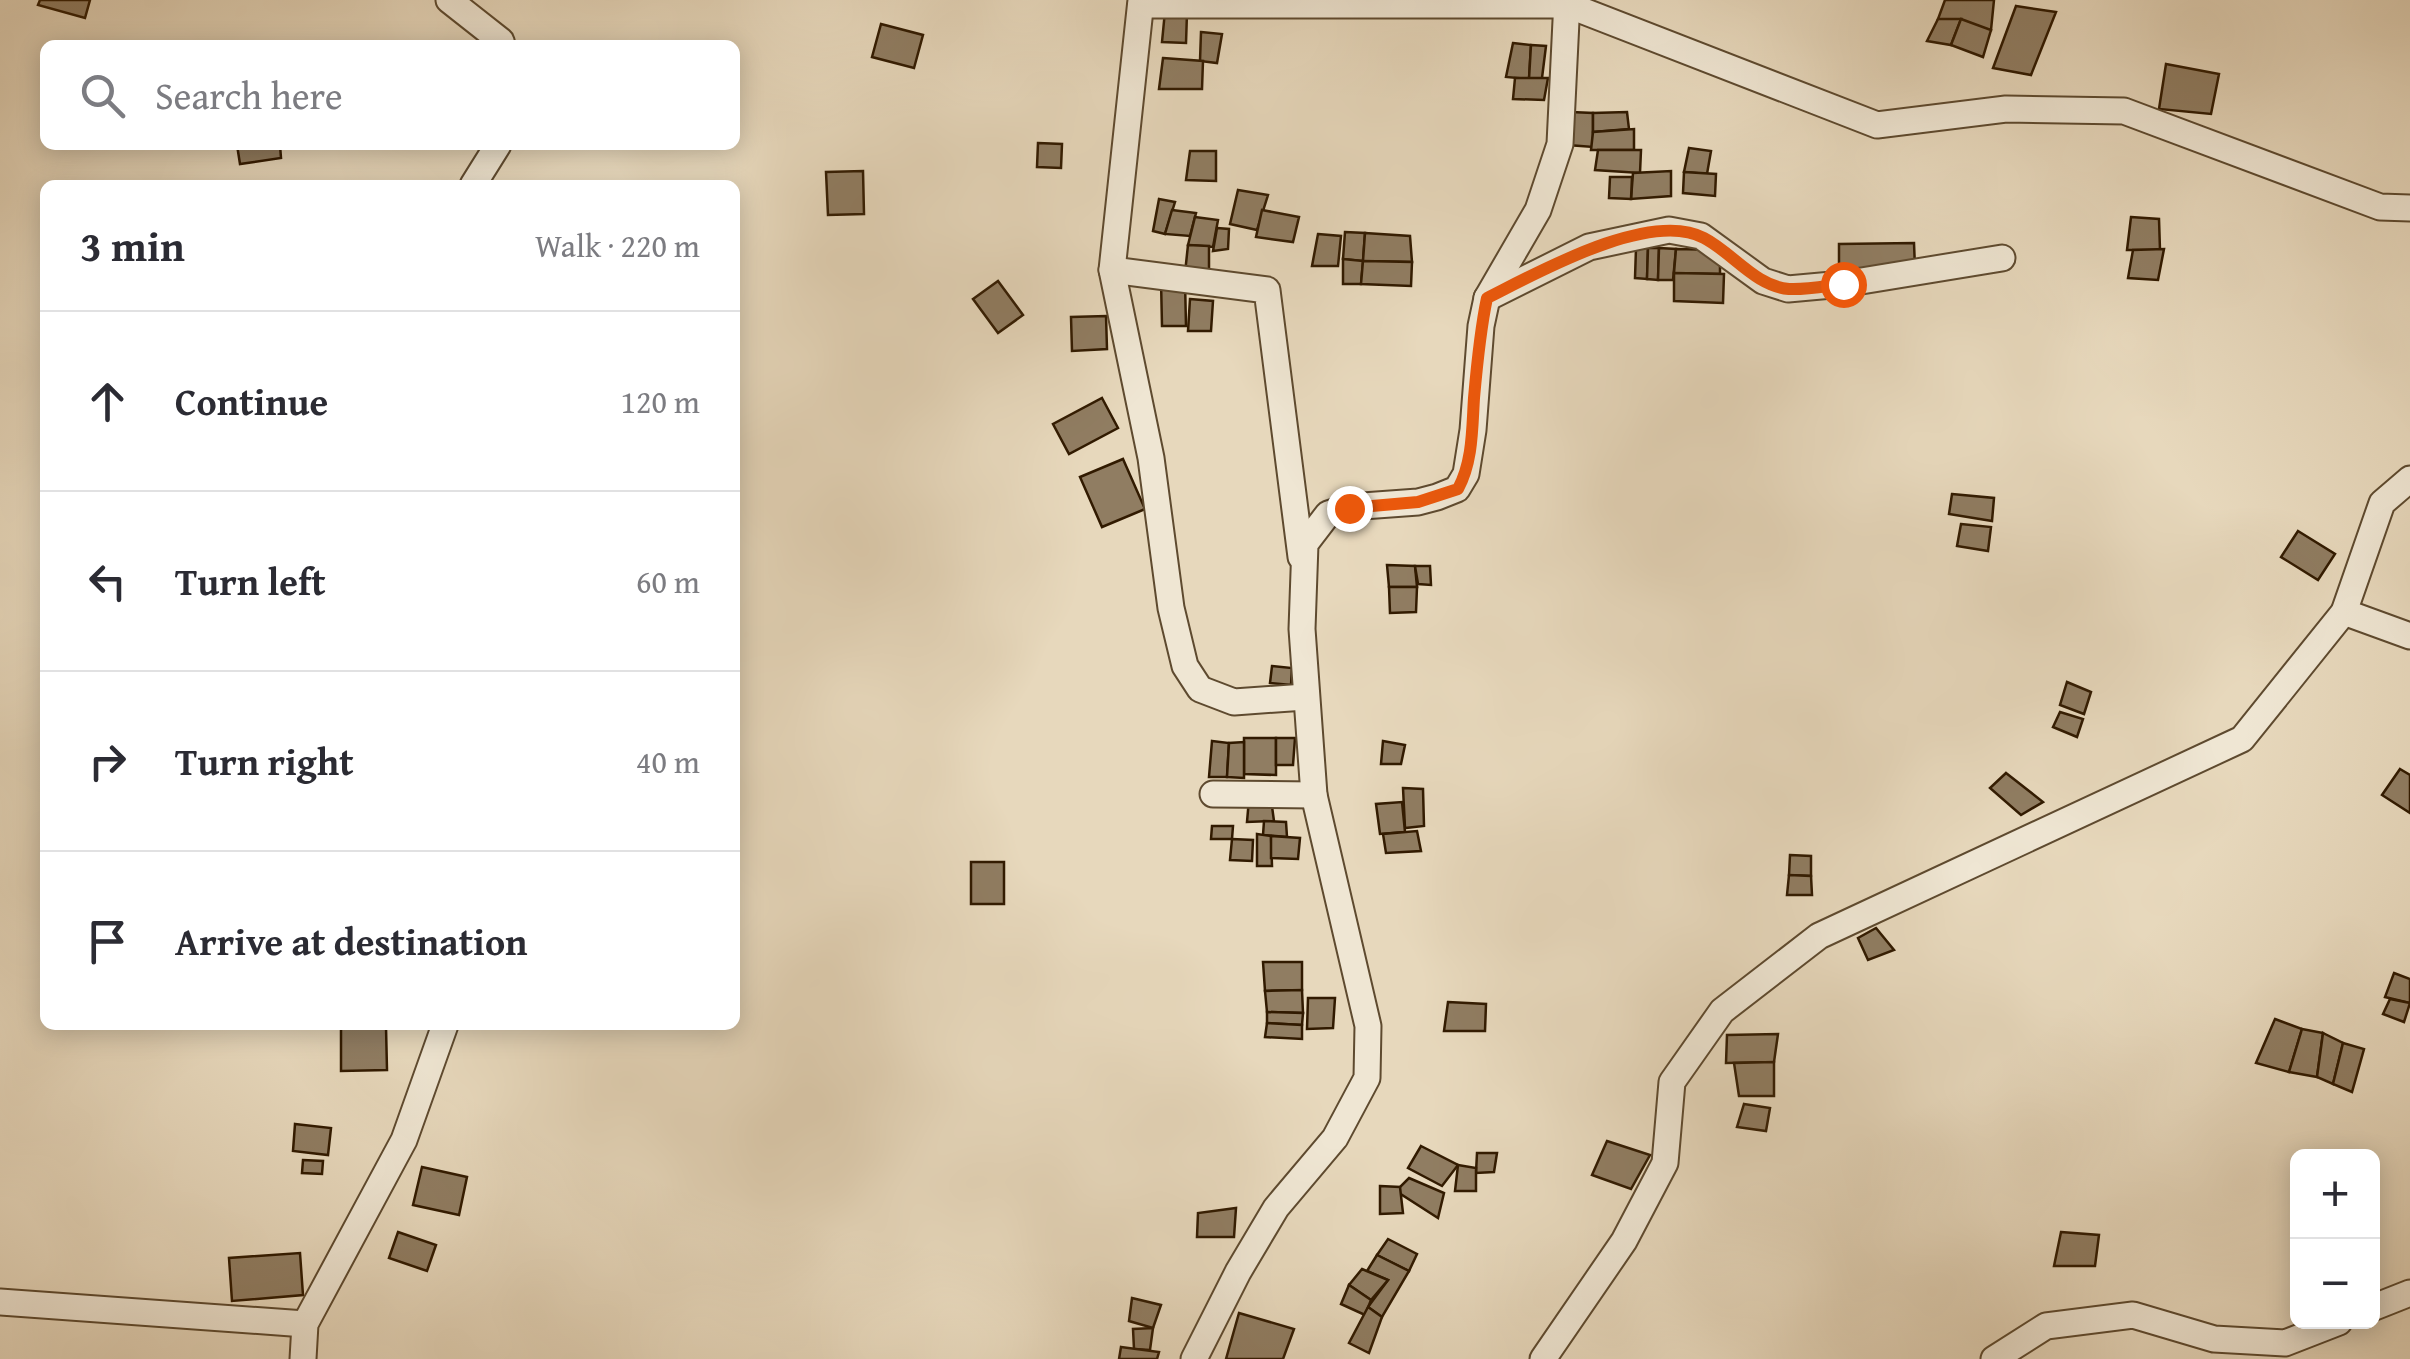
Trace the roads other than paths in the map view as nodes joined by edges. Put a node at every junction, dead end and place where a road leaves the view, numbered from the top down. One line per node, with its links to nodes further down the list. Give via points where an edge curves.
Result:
1 (449, 0): 4 (street)
2 (1141, 2): 3 (street); 9 (street)
3 (1568, 2): 7 (street, via 1877,125 2006,109 2124,111 2380,207); 10 (street, via 1560,144 1538,210)
4 (500, 40)
5 (495, 150): 6 (street)
6 (476, 180)
7 (2410, 208)
8 (2002, 258): 10 (street, via 1788,289 1763,281 1701,236 1669,230 1588,247)
9 (1112, 270): 12 (street, via 1267,290); 15 (street, via 1184,666 1200,689 1234,702)
10 (1487, 298): 12 (street, via 1466,474 1458,489 1418,502 1328,514 1305,544)
11 (2410, 480): 13 (street, via 2382,503)
12 (1302, 563): 15 (street)
13 (2344, 612): 14 (street); 26 (street, via 2242,738 1819,936 1722,1011 1672,1082 1664,1162 1624,1241)
14 (2410, 636)
15 (1305, 697): 17 (street)
16 (1213, 794): 17 (street)
17 (1314, 795): 25 (street, via 1368,1026 1367,1078 1334,1138 1276,1208)
18 (443, 1030): 22 (street, via 404,1140)
19 (2410, 1293): 21 (street)
20 (0, 1302): 22 (street)
21 (2380, 1305)
22 (305, 1324): 24 (street)
23 (2321, 1329): 27 (street, via 2285,1343 2214,1340 2133,1315 2046,1326)
24 (303, 1359)
25 (1194, 1359)
26 (1542, 1359)
27 (1994, 1359)

